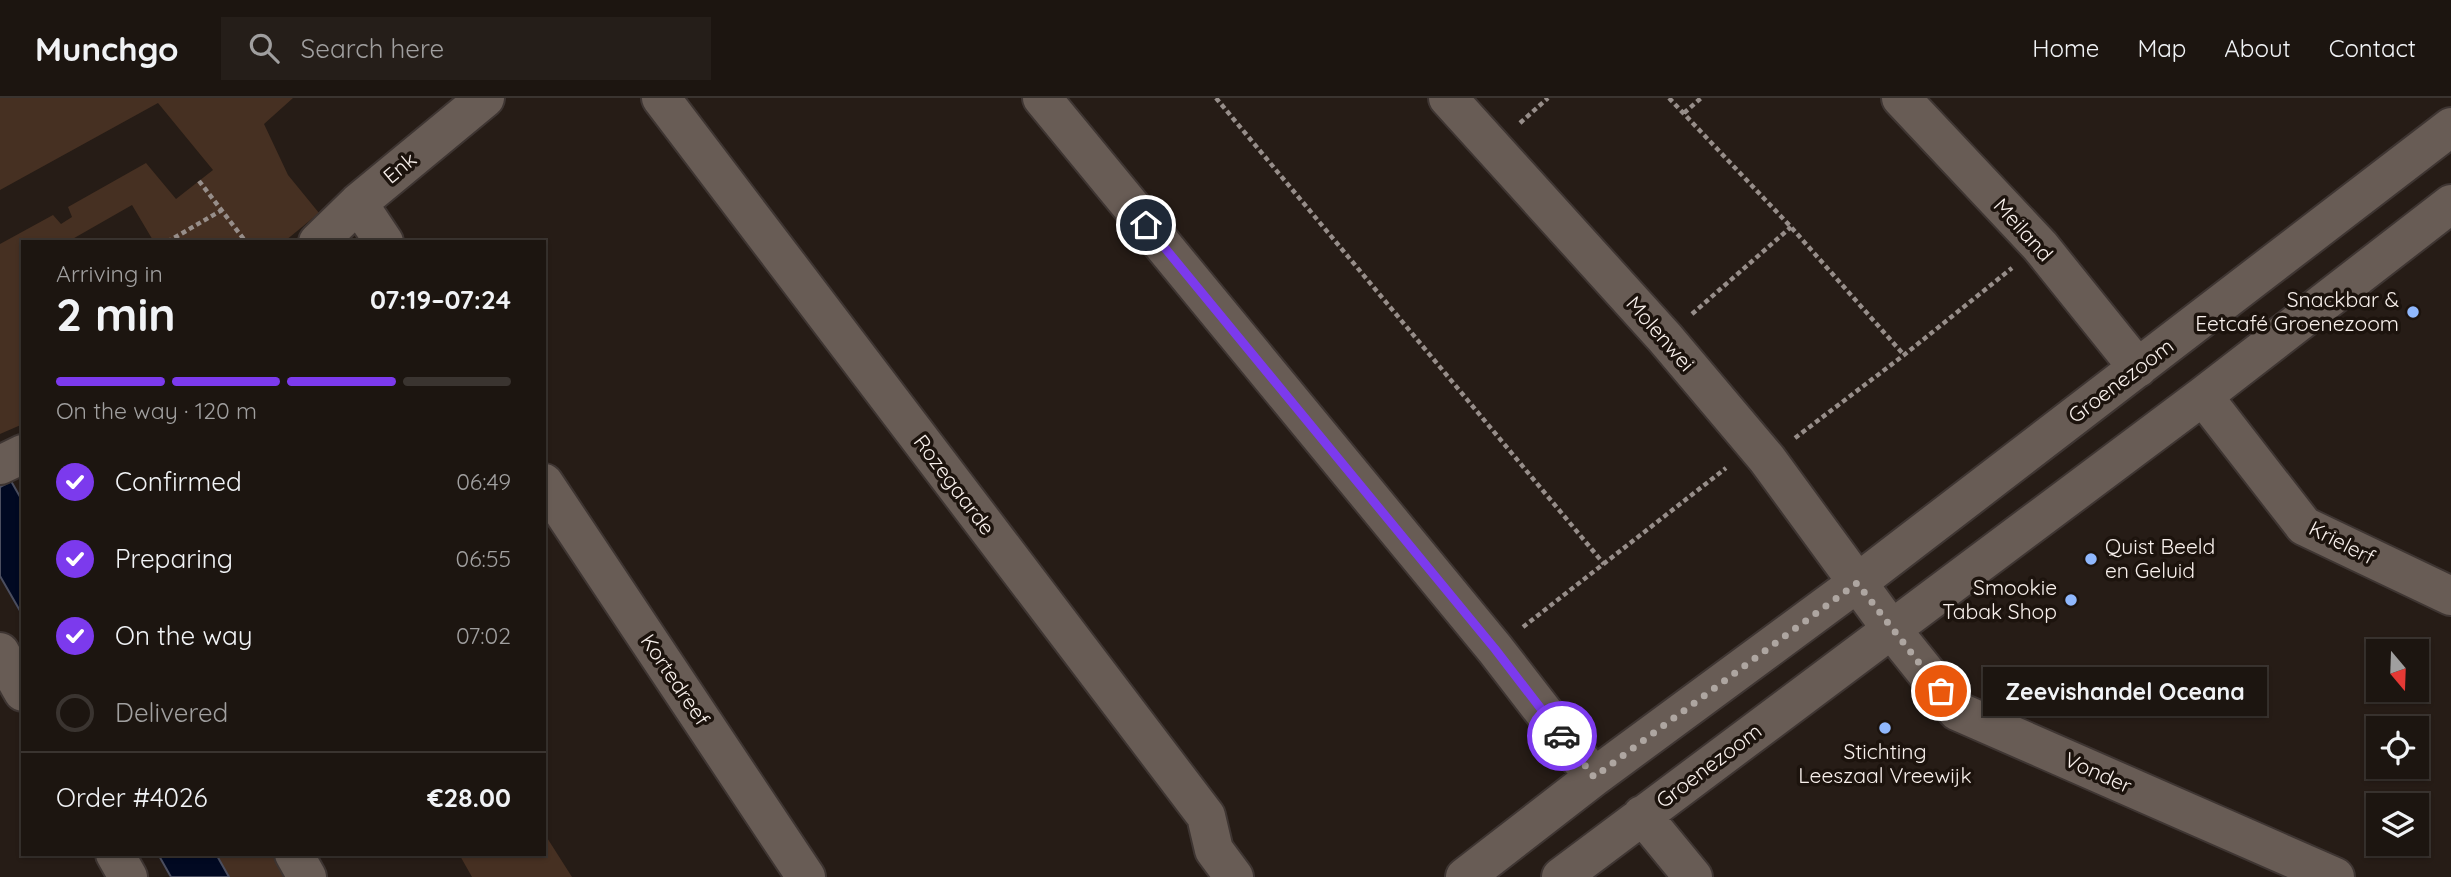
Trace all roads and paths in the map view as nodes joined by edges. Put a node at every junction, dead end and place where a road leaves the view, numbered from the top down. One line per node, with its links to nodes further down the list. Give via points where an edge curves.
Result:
1 (485, 98): 12 (street, Enk)
2 (661, 98): 43 (street, Rozegaarde, via 1206,816 1214,850)
3 (1042, 98): 33 (street)
4 (1216, 98): 29 (path)
5 (1448, 98): 21 (street, Molenwei)
6 (1669, 98): 9 (path)
7 (1701, 98): 9 (path)
8 (1902, 98): 20 (street, Meiland)
9 (1684, 113): 15 (path)
10 (2451, 127): 23 (street, Groenezoom)
11 (199, 181): 14 (path)
12 (358, 203): 18 (street, Enk); 19 (street)
13 (2451, 204): 24 (street, Groenezoom)
14 (222, 210): 16 (path); 17 (path)
15 (1791, 227): 21 (path); 22 (path)
16 (170, 240)
17 (244, 240)
18 (320, 240)
19 (383, 240)
20 (2039, 246): 22 (path); 23 (street, Meiland)
21 (1665, 338): 25 (street, Molenwei)
22 (1904, 355): 25 (path)
23 (2138, 368): 30 (street, Groenezoom)
24 (2203, 396): 31 (street, Krielerf, via 2304,526); 32 (street, Groenezoom)
25 (1761, 453): 29 (path); 30 (street, Molenwei)
26 (21, 455): 27 (street)
27 (0, 465)
28 (546, 486): 42 (street, Kortedreef)
29 (1604, 564): 33 (path)
30 (1857, 583): 32 (street); 36 (street, Groenezoom)
31 (2451, 596)
32 (1892, 630): 37 (street, Groenezoom); 47 (street, Vonder, via 1957,711)
33 (1495, 649): 36 (street)
34 (0, 652): 35 (street)
35 (21, 689)
36 (1594, 777): 44 (street, Groenezoom)
37 (1642, 815): 45 (street, Groenezoom); 46 (street)
38 (116, 856): 40 (street)
39 (295, 856): 41 (street)
40 (128, 877)
41 (307, 877)
42 (806, 877)
43 (1234, 877)
44 (1465, 877)
45 (1561, 877)
46 (1693, 877)
47 (2335, 877)

